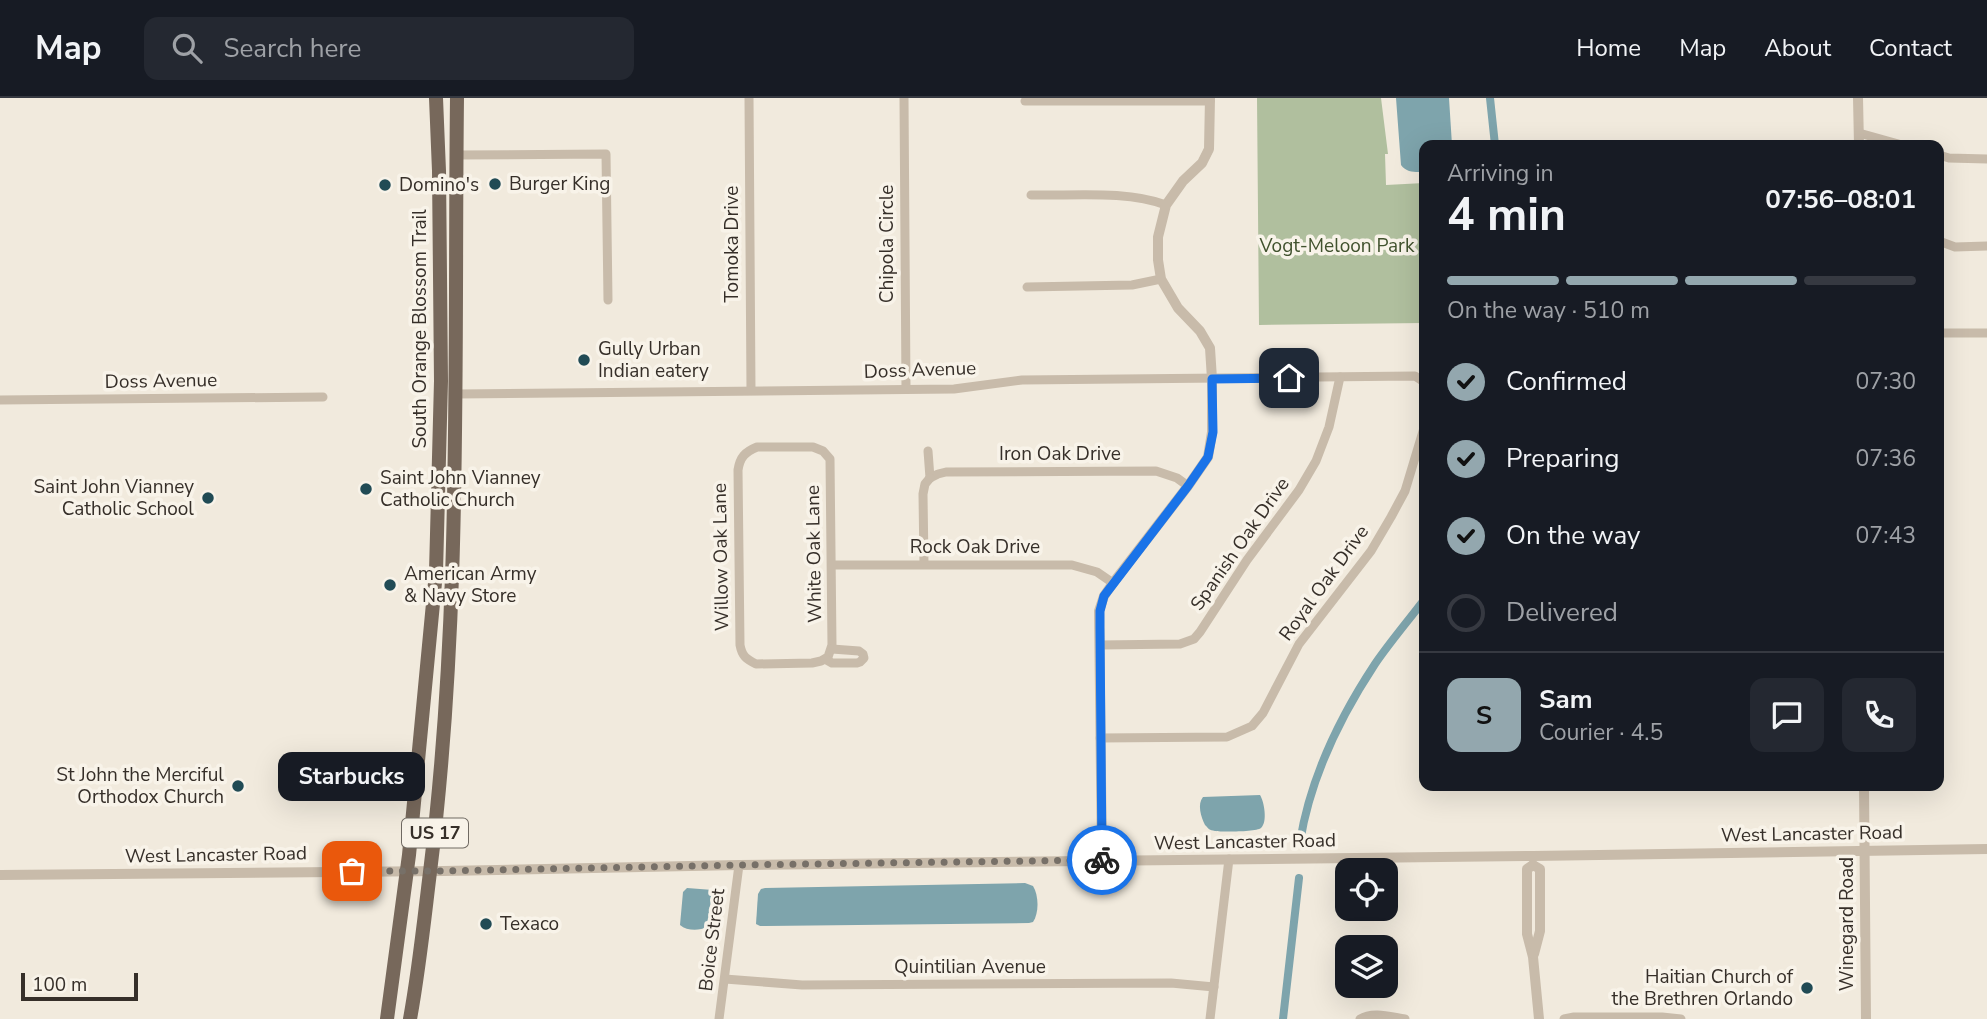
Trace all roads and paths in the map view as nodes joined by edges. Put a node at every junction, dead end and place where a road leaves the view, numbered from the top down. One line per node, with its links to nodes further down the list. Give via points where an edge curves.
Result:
1 (436, 98): 25 (main road, South Orange Blossom Trail / US 17)
2 (457, 98): 10 (main road, South Orange Blossom Trail / US 17)
3 (749, 98): 27 (street, Tomoka Drive)
4 (904, 98): 26 (street, Chipola Circle)
5 (1858, 98): 9 (street)
6 (1111, 99): 7 (street); 8 (street)
7 (1210, 99): 14 (street, via 1209,149)
8 (1025, 101)
9 (1859, 139)
10 (457, 155): 19 (street, via 607,154); 28 (main road, South Orange Blossom Trail / US 17)
11 (1944, 157): 12 (street)
12 (1987, 159)
13 (1031, 195): 14 (street, via 1131,196)
14 (1166, 205): 17 (street, via 1158,237)
15 (1944, 243): 16 (street)
16 (1987, 246)
17 (1161, 279): 18 (street, via 1132,285); 23 (street, via 1210,348)
18 (1027, 287)
19 (608, 300)
20 (1944, 333): 21 (street)
21 (1987, 333)
22 (1340, 377): 23 (street, Doss Avenue); 24 (street, Doss Avenue); 41 (street, Spanish Oak Drive, via 1329,427 1300,490 1194,639 1180,644)
23 (1212, 379): 26 (street, Doss Avenue, via 1022,380 954,389); 35 (street, via 1213,432 1208,457)
24 (1419, 379)
25 (441, 380): 28 (main road); 36 (main road, South Orange Blossom Trail / US 17)
26 (906, 389): 27 (street, Doss Avenue)
27 (751, 390): 28 (street, Doss Avenue)
28 (457, 394): 37 (main road, South Orange Blossom Trail / US 17)
29 (323, 397): 30 (street, Doss Avenue)
30 (0, 400)
31 (785, 447): 38 (street, White Oak Lane, via 813,447 830,459); 43 (street, Willow Oak Lane, via 757,447 740,459 740,645 742,654 756,664)
32 (928, 451): 34 (street)
33 (1419, 451): 44 (street, Royal Oak Drive, via 1405,491 1371,551 1299,644 1252,726 1227,737)
34 (930, 478): 35 (street, Iron Oak Drive, via 946,472 1156,471); 39 (street, via 923,494)
35 (1188, 486): 40 (street)
36 (438, 529): 37 (main road); 52 (main road, South Orange Blossom Trail / US 17)
37 (453, 549): 53 (main road, South Orange Blossom Trail / US 17, via 445,729)
38 (832, 565): 39 (street, Rock Oak Drive); 42 (street, White Oak Lane)
39 (924, 565): 40 (street, Rock Oak Drive, via 1072,565 1097,572)
40 (1112, 583): 41 (street, via 1101,602)
41 (1100, 645): 44 (street)
42 (832, 649): 43 (street, White Oak Lane); 43 (street, via 859,651 864,658 857,663)
43 (825, 659)
44 (1100, 738): 49 (street)
45 (1864, 791): 47 (street, Winegard Road)
46 (1987, 849): 47 (street, West Lancaster Road)
47 (1864, 850): 50 (street, West Lancaster Road); 66 (street, Winegard Road)
48 (1229, 859): 49 (street, West Lancaster Road); 50 (street, West Lancaster Road); 56 (street)
49 (1102, 860): 51 (street, West Lancaster Road)
50 (1533, 861): 63 (street, via 1527,869 1526,909)
51 (739, 865): 53 (street, West Lancaster Road); 55 (street, Boice Street)
52 (408, 870): 53 (street, West Lancaster Road); 54 (street, West Lancaster Road); 58 (main road, South Orange Blossom Trail / US 17)
53 (430, 871): 59 (main road, South Orange Blossom Trail / US 17)
54 (0, 875)
55 (725, 979): 56 (street, Quintilian Avenue, via 802,985 1171,983); 60 (street, Boice Street)
56 (1214, 987): 61 (street)
57 (1362, 1017): 62 (street)
58 (387, 1019)
59 (410, 1019)
60 (719, 1019)
61 (1210, 1019)
62 (1405, 1019)
63 (1539, 1019)
64 (1564, 1019): 65 (street)
65 (1681, 1019)
66 (1866, 1019)

